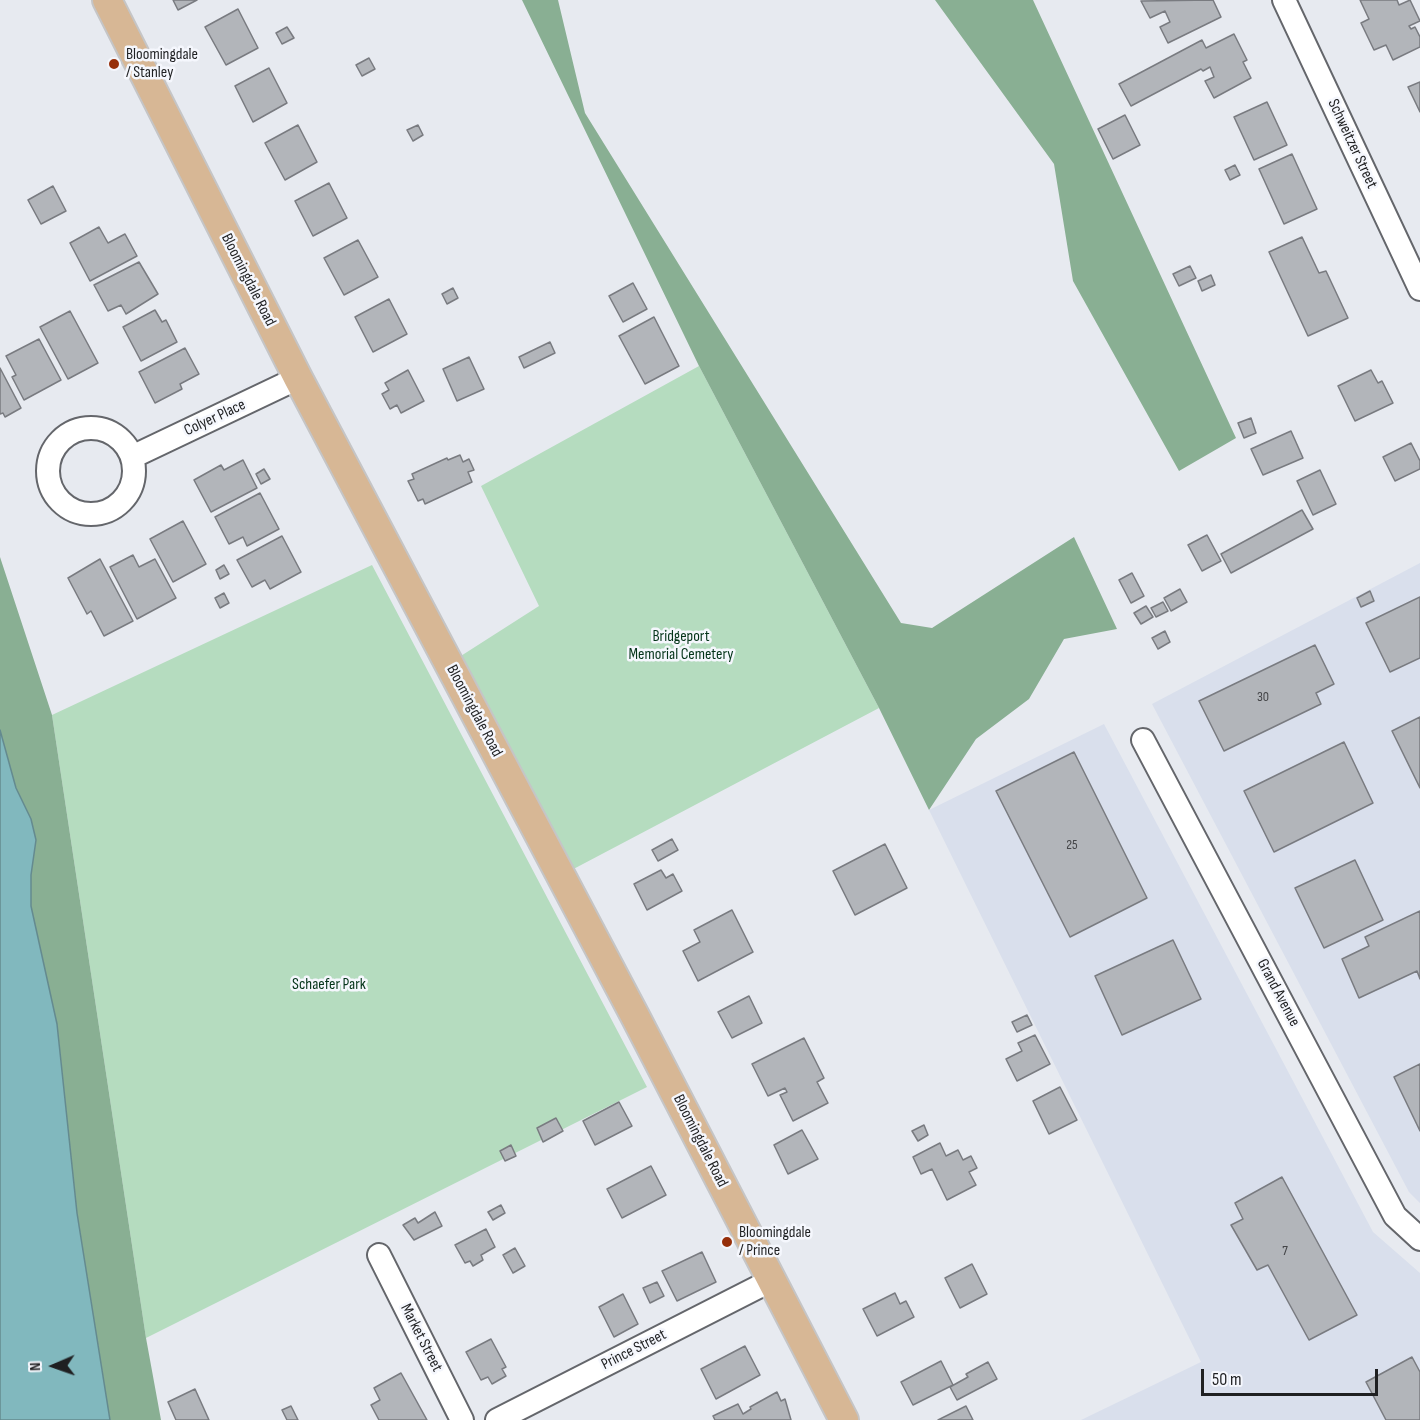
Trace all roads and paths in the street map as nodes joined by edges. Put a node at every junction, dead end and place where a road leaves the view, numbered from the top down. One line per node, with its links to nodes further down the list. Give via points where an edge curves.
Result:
1 (107, 0): 4 (main road, Bloomingdale Road)
2 (1284, 0): 3 (street, Schweitzer Street)
3 (1420, 289)
4 (298, 378): 5 (street, Colyer Place); 9 (main road, Bloomingdale Road)
5 (132, 457)
6 (1143, 740): 7 (street, Grand Avenue, via 1395,1216)
7 (1420, 1239)
8 (379, 1255): 10 (street, Market Street)
9 (772, 1280): 11 (street, Prince Street); 12 (main road, Bloomingdale Road)
10 (462, 1420)
11 (497, 1420)
12 (844, 1420)

